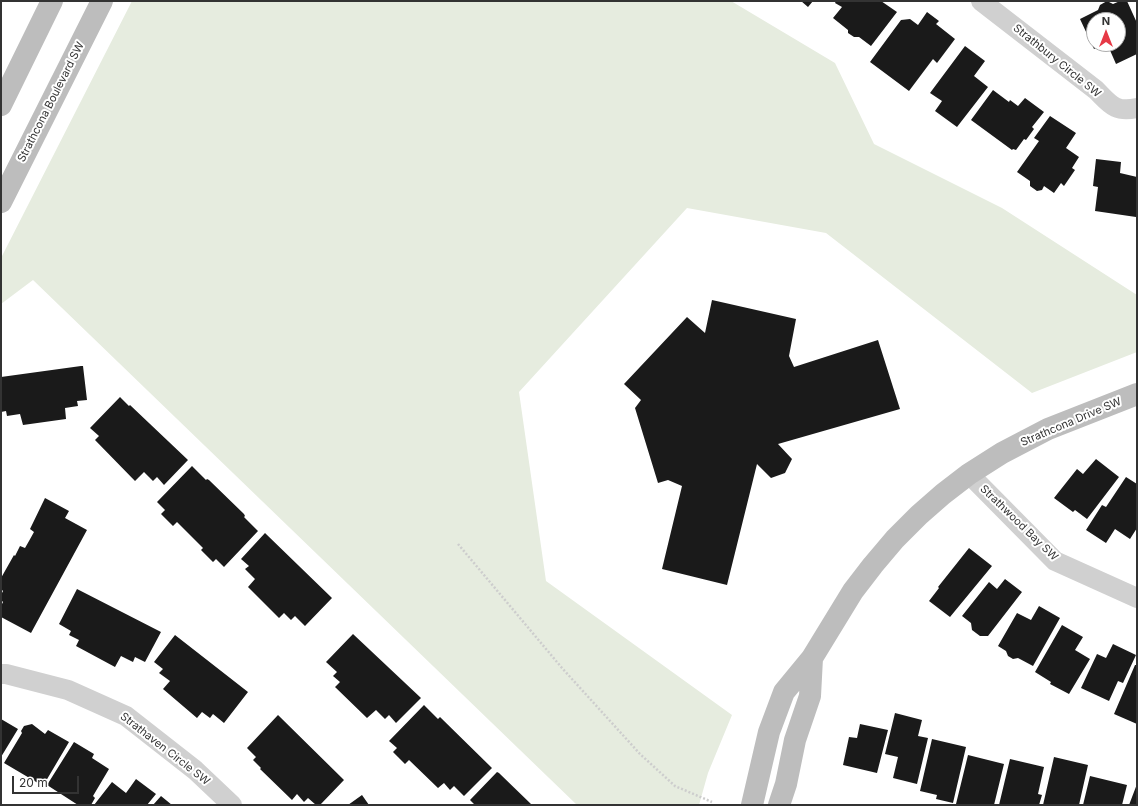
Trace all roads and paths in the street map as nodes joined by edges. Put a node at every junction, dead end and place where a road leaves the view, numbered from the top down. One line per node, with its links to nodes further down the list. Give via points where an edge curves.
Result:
1 (52, 1): 4 (street)
2 (102, 1): 6 (street, Strathcona Boulevard SW)
3 (981, 1): 5 (street, Strathbury Circle SW, via 1096,90 1112,107 1127,110)
4 (1, 105)
5 (1137, 108)
6 (1, 202)
7 (1137, 394): 8 (street, Strathcona Drive SW, via 1048,429)
8 (969, 474): 10 (street, Strathwood Bay SW, via 1055,561); 11 (street, Strathcona Drive SW, via 919,515 877,559 853,591)
9 (458, 544): 13 (path, via 562,668 640,754 676,786)
10 (1137, 598)
11 (812, 658): 15 (street, Strathcona Drive SW, via 784,692 769,732); 16 (street, Strathcona Drive SW, via 810,696 795,740)
12 (1, 674): 14 (street, Strathaven Circle SW, via 68,690 126,716 195,770)
13 (712, 802)
14 (232, 805)
15 (752, 805)
16 (779, 805)

